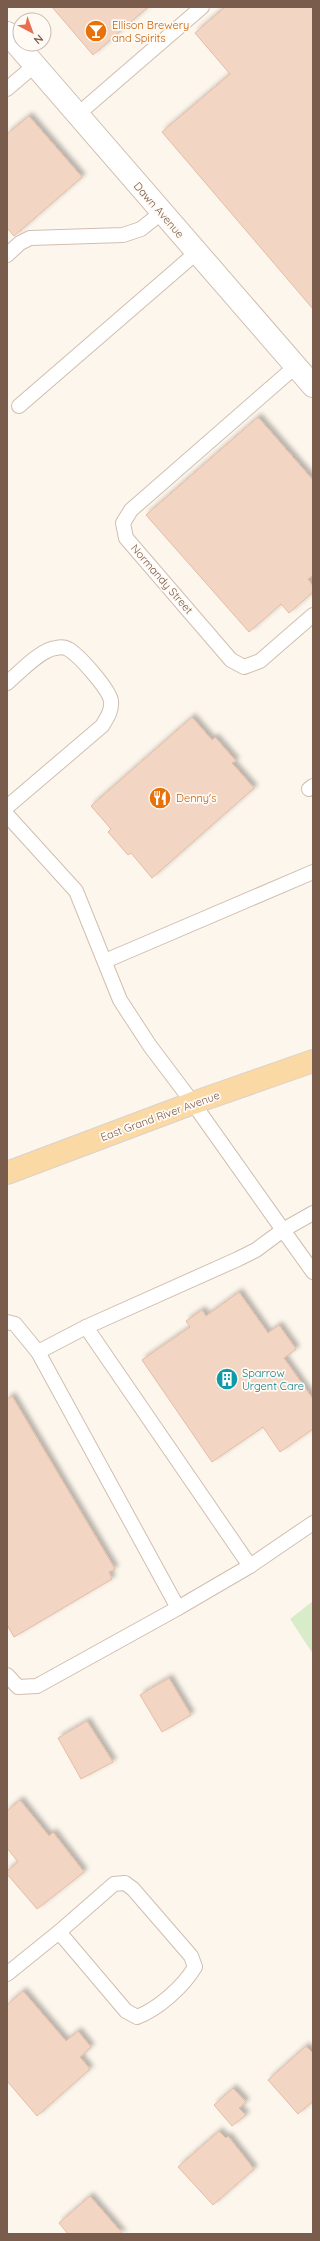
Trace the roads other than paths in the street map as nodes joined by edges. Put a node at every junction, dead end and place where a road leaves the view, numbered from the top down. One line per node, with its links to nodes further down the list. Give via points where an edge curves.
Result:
1 (202, 7): 5 (lane)
2 (7, 33): 3 (street, Dawn Avenue)
3 (35, 65): 4 (lane); 5 (street, Dawn Avenue)
4 (7, 89)
5 (77, 115): 6 (street, Dawn Avenue)
6 (161, 213): 7 (street, Dawn Avenue); 8 (lane, via 140,229 123,235 30,238)
7 (196, 252): 9 (street, Dawn Avenue); 11 (lane)
8 (7, 255)
9 (296, 366): 10 (street, Dawn Avenue); 12 (lane, Normandy Street, via 131,510 124,523 126,538 232,660 244,667 260,662)
10 (313, 386)
11 (19, 406)
12 (313, 615)
13 (7, 683): 14 (lane, via 44,652 55,648 67,648 76,654 107,690 111,700 110,715 102,726)
14 (7, 807)
15 (7, 815): 17 (lane, via 76,891)
16 (313, 872): 17 (lane)
17 (105, 961): 19 (lane, via 120,1000 150,1046)
18 (313, 1061): 19 (main road, East Grand River Avenue)
19 (193, 1103): 20 (main road, East Grand River Avenue); 22 (lane)
20 (7, 1173)
21 (313, 1213): 22 (lane)
22 (283, 1230): 23 (lane); 25 (lane, via 256,1250 238,1259)
23 (313, 1272)
24 (7, 1322): 26 (lane, via 15,1324)
25 (86, 1327): 26 (lane); 28 (lane)
26 (38, 1352): 29 (lane)
27 (313, 1523): 28 (lane)
28 (250, 1566): 29 (lane)
29 (178, 1608): 30 (lane, via 37,1686 18,1687)
30 (7, 1675)
31 (60, 1932): 31 (lane, via 114,1884 125,1883 133,1888 191,1956 195,1967 189,1977 150,2012 137,2017 126,2011); 32 (lane)
32 (7, 1974)

